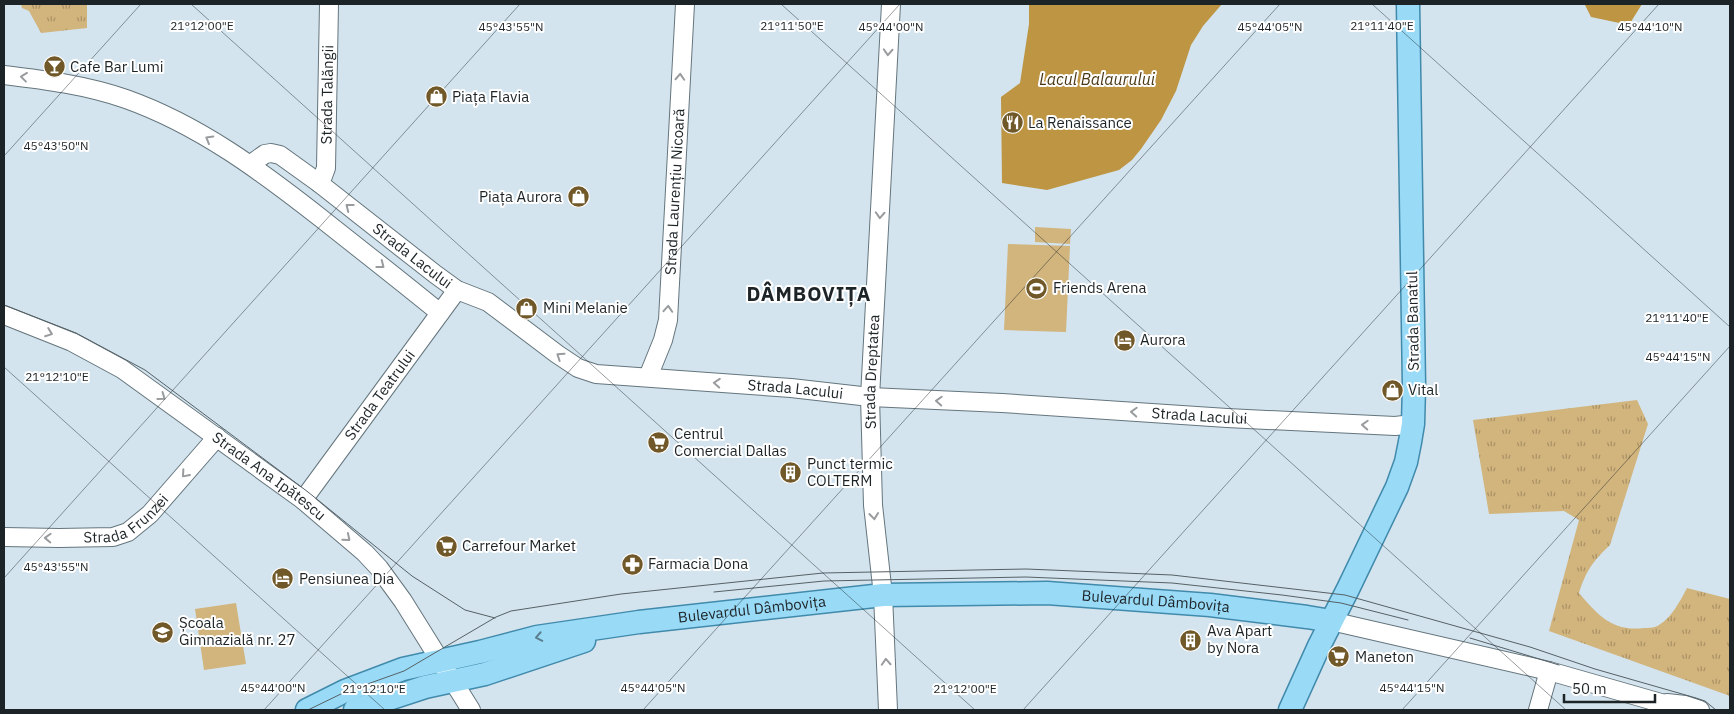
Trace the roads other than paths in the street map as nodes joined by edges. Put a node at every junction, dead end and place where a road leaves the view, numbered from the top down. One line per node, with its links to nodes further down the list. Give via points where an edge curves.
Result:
1 (329, 4): 7 (street, Strada Talăngii, via 326,168)
2 (685, 4): 11 (street, Strada Laurențiu Nicoară, one-way to 2, via 668,320)
3 (891, 4): 12 (street, Strada Dreptatea, one-way to 12)
4 (1408, 4): 13 (main road, Strada Banatul)
5 (4, 75): 6 (street, Strada Lacului, one-way to 5, via 188,126 126,99 81,86)
6 (251, 164): 7 (street, Strada Lacului, via 264,154 280,155); 9 (street, Strada Lacului, one-way to 9)
7 (319, 183): 8 (street, Strada Lacului, one-way to 7)
8 (457, 290): 9 (street, Strada Teatrului); 11 (street, Strada Lacului, one-way to 8, via 596,374 578,368 488,302)
9 (440, 313): 15 (street, Strada Teatrului)
10 (4, 315): 14 (street, Strada Ana Ipătescu, one-way to 14, via 72,342 113,363)
11 (648, 377): 12 (street, Strada Lacului, one-way to 11)
12 (870, 397): 13 (street, Strada Lacului, one-way to 12, via 1275,421); 17 (street, Strada Dreptatea, one-way to 17, via 873,505)
13 (1413, 424): 18 (main road, Strada Banatul, via 1406,462 1397,487)
14 (217, 437): 15 (street, Strada Ana Ipătescu); 16 (street, Strada Frunzei, one-way to 16, via 150,514 128,532 113,537)
15 (303, 500): 20 (street, Strada Ana Ipătescu, one-way to 20, via 365,552 379,568)
16 (4, 536)
17 (883, 595): 18 (main road, Bulevardul Dâmbovița, via 1047,593 1210,605); 19 (main road, Bulevardul Dâmbovița); 27 (street, Strada Dreptatea, one-way to 17)
18 (1331, 621): 21 (street, Bulevardul Dâmbovița); 28 (main road, Strada Banatul)
19 (639, 622): 20 (main road, Bulevardul Dâmbovița, one-way to 20, via 537,637); 22 (main road, Bulevardul Dâmbovița, via 485,674)
20 (440, 661): 22 (street, Strada Ana Ipătescu); 24 (main road, Bulevardul Dâmbovița, via 403,669 344,691)
21 (1549, 671): 23 (street, Bulevardul Dâmbovița); 29 (street)
22 (453, 681): 25 (main road, Bulevardul Dâmbovița); 26 (street, Strada Ana Ipătescu)
23 (1661, 703): 30 (street, Bulevardul Dâmbovița); 31 (street, Bulevardul Dâmbovița, via 1685,704)
24 (307, 710)
25 (355, 710)
26 (471, 710)
27 (888, 710)
28 (1290, 710)
29 (1538, 710)
30 (1678, 710)
31 (1700, 710)

